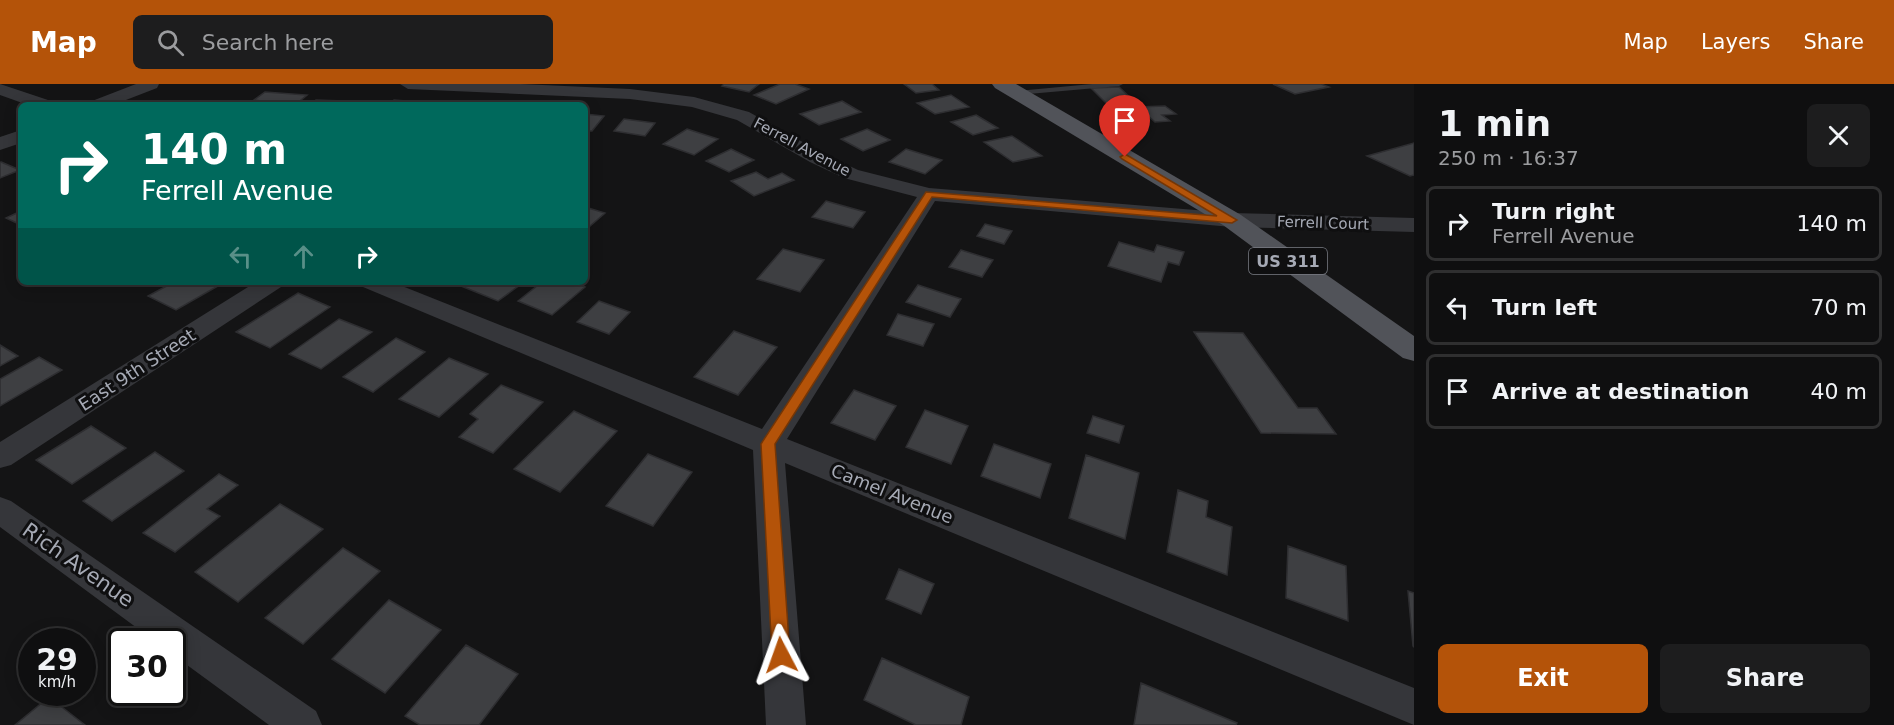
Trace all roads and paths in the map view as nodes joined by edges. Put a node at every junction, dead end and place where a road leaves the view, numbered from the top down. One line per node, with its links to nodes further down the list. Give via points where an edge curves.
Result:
1 (151, 84): 8 (street)
2 (408, 84): 6 (street, Ferrell Avenue)
3 (1119, 84): 5 (lane)
4 (0, 89): 7 (street)
5 (1009, 89): 11 (main road, US 311)
6 (573, 93): 9 (street); 10 (street, Ferrell Avenue, via 667,97 720,108 771,130 851,174)
7 (37, 102)
8 (106, 102)
9 (558, 102)
10 (929, 194): 11 (street, Ferrell Avenue); 16 (street)
11 (1232, 220): 12 (street, Ferrell Court); 15 (main road, US 311)
12 (1414, 225)
13 (268, 285): 17 (street, East 9th Street)
14 (378, 285): 16 (street, Camel Avenue)
15 (1414, 351)
16 (768, 444): 19 (street, Camel Avenue); 21 (street)
17 (0, 457)
18 (0, 510): 20 (street, Rich Avenue)
19 (1414, 707)
20 (302, 725)
21 (786, 725)

